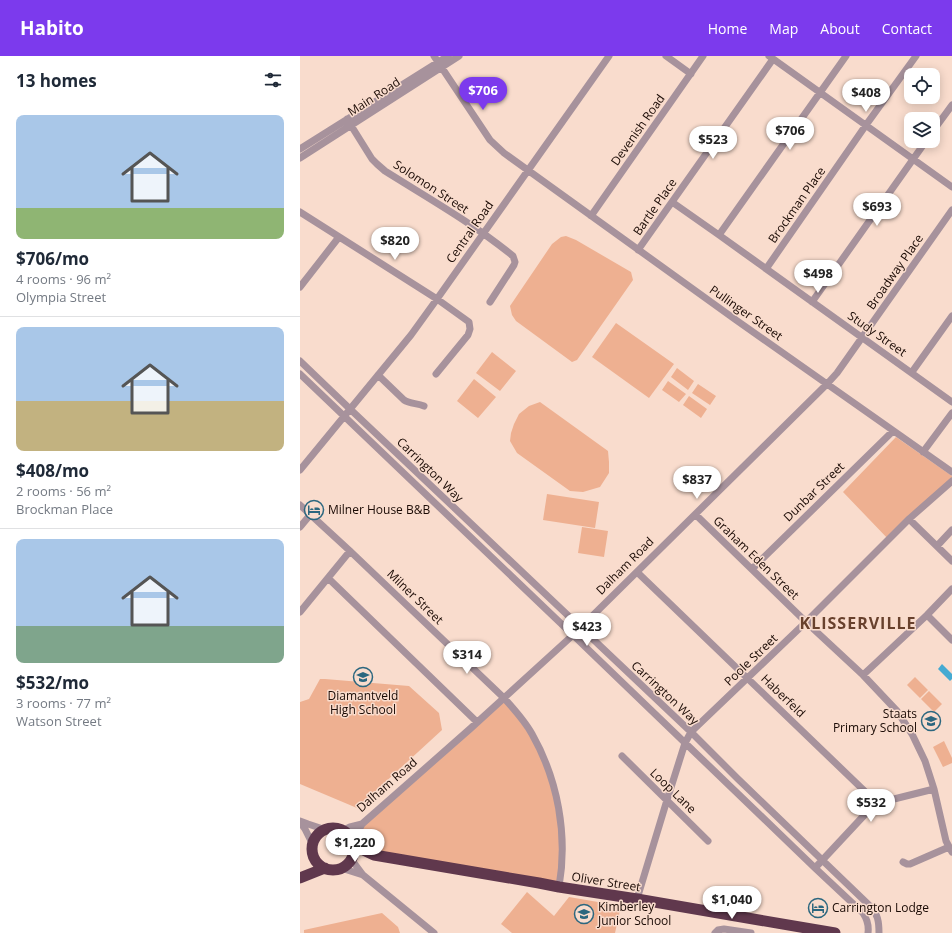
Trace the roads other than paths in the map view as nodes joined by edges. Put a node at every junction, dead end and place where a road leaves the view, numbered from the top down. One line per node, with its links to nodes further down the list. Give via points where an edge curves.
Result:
1 (448, 56): 9 (street, Main Road)
2 (459, 56): 9 (street, Main Road)
3 (609, 56): 20 (street, Central Road)
4 (666, 56): 10 (street)
5 (703, 56): 10 (street, Devenish Road)
6 (846, 56): 11 (street)
7 (916, 56): 15 (street, Brockman Place)
8 (771, 58): 11 (street); 22 (street, Bartle Place)
9 (438, 62): 14 (street, Main Road); 20 (street, Pullinger Street, via 493,143)
10 (691, 74): 25 (street, Devenish Road)
11 (820, 92): 15 (street); 27 (street)
12 (952, 105): 13 (street)
13 (940, 121)
14 (349, 122): 17 (street, Main Road); 18 (street, Main Road); 26 (street, Solomon Street, via 372,159 385,171)
15 (866, 125): 19 (street); 30 (street, Brockman Place)
16 (921, 148): 19 (street)
17 (300, 149)
18 (300, 158)
19 (913, 159): 21 (street); 34 (street)
20 (527, 171): 25 (street, Pullinger Street); 26 (street, Central Road)
21 (952, 187)
22 (672, 202): 27 (street, Study Street); 29 (street, Bartle Place)
23 (952, 210): 36 (street, Broadway Place)
24 (300, 212): 28 (street)
25 (591, 216): 29 (street, Pullinger Street)
26 (483, 234): 32 (street, Central Road); 33 (street, Solomon Street, via 510,253 514,259 514,265)
27 (719, 235): 30 (street, Study Street)
28 (339, 237): 31 (street); 32 (street)
29 (638, 250): 42 (street, Pullinger Street)
30 (766, 269): 34 (street, Study Street)
31 (300, 287)
32 (437, 300): 40 (street, via 469,322 470,326 468,335); 41 (street, Central Road)
33 (490, 302)
34 (812, 302): 36 (street, Study Street)
35 (952, 316): 38 (street)
36 (862, 338): 38 (street, Study Street); 42 (street, Broadway Place)
37 (300, 361): 45 (street, Carrington Way)
38 (912, 372): 43 (street, Study Street)
39 (300, 374): 47 (street, Carrington Way)
40 (436, 374)
41 (378, 375): 44 (street, via 408,403); 45 (street, Central Road)
42 (827, 384): 48 (street, Pullinger Street); 55 (street, Dalham Road)
43 (952, 402)
44 (424, 406)
45 (350, 409): 47 (street, Central Road); 69 (street, Carrington Way)
46 (952, 413): 49 (street)
47 (343, 416): 50 (street, Central Road); 70 (street, Carrington Way)
48 (893, 431): 49 (street, Pullinger Street); 62 (street, Dunbar Street)
49 (923, 452): 51 (street, Pullinger Street)
50 (300, 470)
51 (952, 472)
52 (952, 481): 56 (street, Poole Street)
53 (300, 505): 54 (street, Milner Street)
54 (310, 515): 57 (street); 60 (street, Milner Street)
55 (696, 515): 62 (street, Graham Eden Street); 63 (street, Dalham Road)
56 (909, 519): 59 (street); 68 (street, Poole Street)
57 (300, 528)
58 (952, 530): 59 (street)
59 (937, 546): 61 (street)
60 (350, 550): 64 (street); 74 (street, Milner Street)
61 (952, 561)
62 (752, 568): 68 (street, Graham Eden Street)
63 (637, 572): 69 (street, Dalham Road); 73 (street, Haberfeld)
64 (328, 578): 66 (street); 75 (street)
65 (952, 589): 67 (street)
66 (300, 612)
67 (927, 615): 71 (street); 72 (street)
68 (806, 622): 72 (street, Graham Eden Street); 73 (street, Poole Street)
69 (581, 628): 70 (street, Dalham Road); 76 (street, Carrington Way)
70 (573, 635): 74 (street, Dalham Road); 77 (street, Carrington Way)
71 (952, 640)
72 (864, 675): 79 (street, Graham Eden Street, via 897,711 912,734)
73 (748, 678): 76 (street, Poole Street); 81 (street, Haberfeld)
74 (504, 698): 75 (street, Dalham Road); 100 (street, Milner Street, via 532,733 553,784 563,842)
75 (477, 722): 83 (street, Dalham Road)
76 (691, 732): 77 (street, Poole Street); 93 (street, Carrington Way)
77 (685, 743): 80 (street, Poole Street); 97 (street, Carrington Way)
78 (622, 756): 80 (street, Loop Lane)
79 (934, 789): 81 (street); 89 (street, Graham Eden Street, via 946,841)
80 (667, 800): 86 (street, Loop Lane); 101 (street, Poole Street)
81 (878, 804): 93 (street, via 870,809)
82 (300, 821): 84 (street); 88 (street)
83 (362, 824): 85 (street, Dalham Road); 87 (street, Dalham Road)
84 (326, 830): 85 (highway, via 334,828); 88 (highway, via 319,834)
85 (342, 831): 87 (highway, via 349,836)
86 (708, 840)
87 (352, 843): 90 (highway, Oliver Street); 92 (highway)
88 (313, 845): 91 (highway)
89 (951, 850): 94 (street, via 910,864)
90 (374, 855): 92 (highway, Oliver Street); 100 (highway, Oliver Street)
91 (314, 857): 95 (highway, via 316,862); 99 (highway)
92 (352, 858): 96 (highway); 98 (street)
93 (823, 860): 97 (street); 107 (street, Carrington Way, via 874,910 878,917)
94 (903, 862)
95 (325, 868): 96 (highway); 99 (highway)
96 (341, 868): 98 (street)
97 (815, 868): 106 (street, Carrington Way, via 863,913 868,924)
98 (363, 875): 103 (street)
99 (300, 878)
100 (559, 888): 101 (highway, Oliver Street)
101 (637, 899): 105 (highway, Oliver Street)
102 (716, 932): 104 (street, via 724,929)
103 (434, 933)
104 (751, 933)
105 (835, 933)
106 (868, 933)
107 (880, 933)

